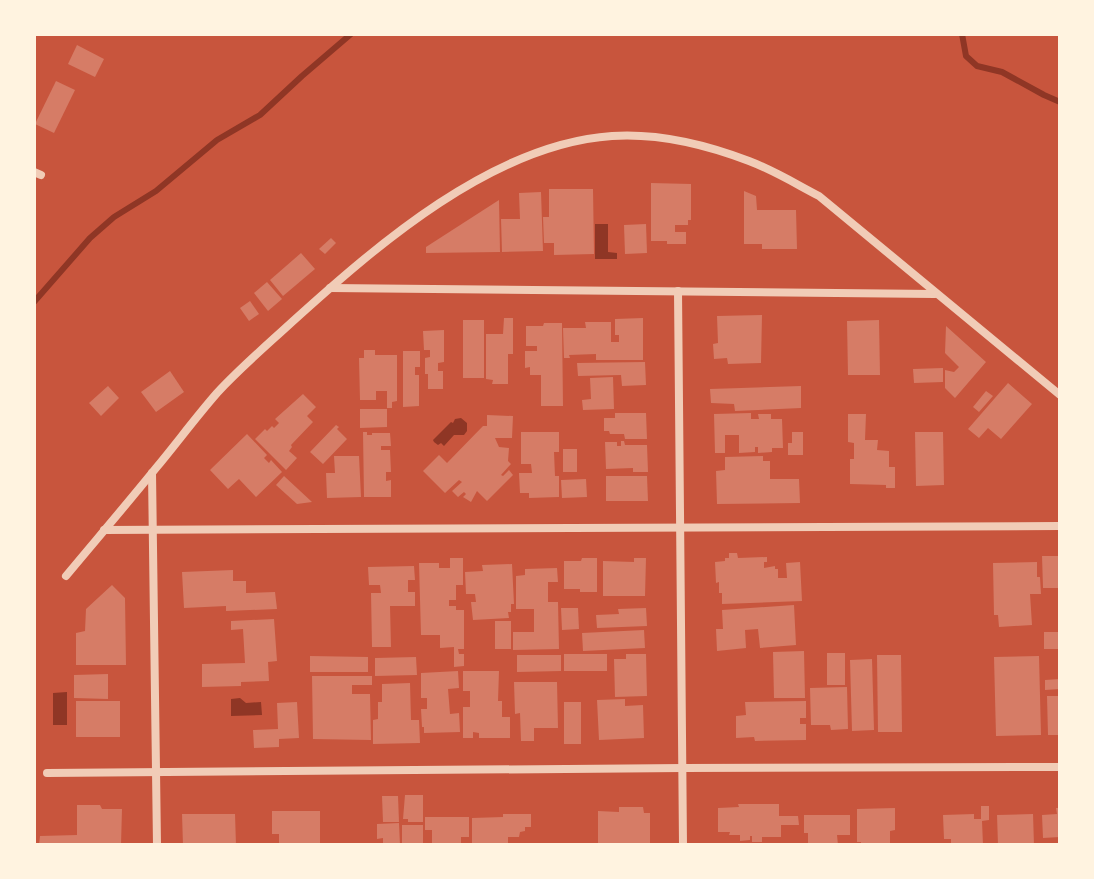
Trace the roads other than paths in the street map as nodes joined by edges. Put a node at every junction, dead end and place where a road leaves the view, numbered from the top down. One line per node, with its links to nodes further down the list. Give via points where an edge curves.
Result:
1 (329, 288): 2 (street); 3 (street, via 437,204 496,170 542,149 614,136 652,137 710,149 779,175 819,196); 5 (street, via 218,393)
2 (678, 291): 3 (street); 7 (street)
3 (935, 294): 4 (street)
4 (1060, 395)
5 (152, 473): 8 (street); 9 (street)
6 (1060, 526): 7 (street)
7 (680, 527): 9 (street); 12 (street)
8 (104, 530): 9 (street); 10 (street)
9 (154, 530): 13 (street)
10 (66, 576)
11 (1060, 767): 12 (street)
12 (683, 768): 13 (street); 16 (street)
13 (157, 772): 14 (street); 15 (street)
14 (47, 773)
15 (157, 845)
16 (683, 845)

